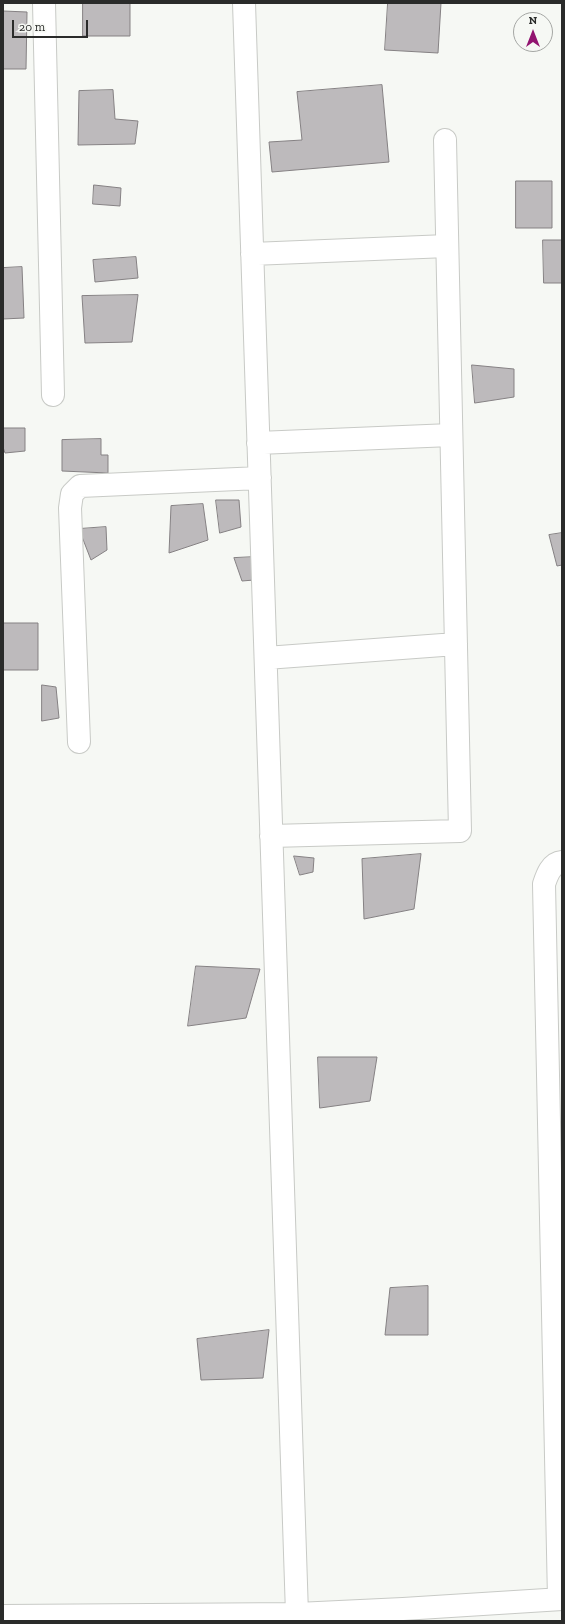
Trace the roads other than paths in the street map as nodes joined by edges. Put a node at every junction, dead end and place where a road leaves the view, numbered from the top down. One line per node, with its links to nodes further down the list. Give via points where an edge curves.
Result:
1 (44, 3): 6 (street)
2 (244, 3): 5 (street)
3 (445, 140): 4 (street)
4 (447, 246): 5 (street); 7 (street)
5 (252, 254): 8 (street)
6 (53, 395)
7 (451, 435): 8 (street); 10 (street)
8 (258, 443): 9 (street)
9 (260, 478): 11 (street); 12 (street, via 80,486 72,494 70,508)
10 (456, 644): 11 (street); 13 (street, via 460,831)
11 (266, 658): 13 (street)
12 (79, 742)
13 (271, 836): 16 (street)
14 (562, 862): 15 (street, via 547,872 544,884)
15 (561, 1599): 16 (street)
16 (297, 1614): 17 (street)
17 (3, 1616)

